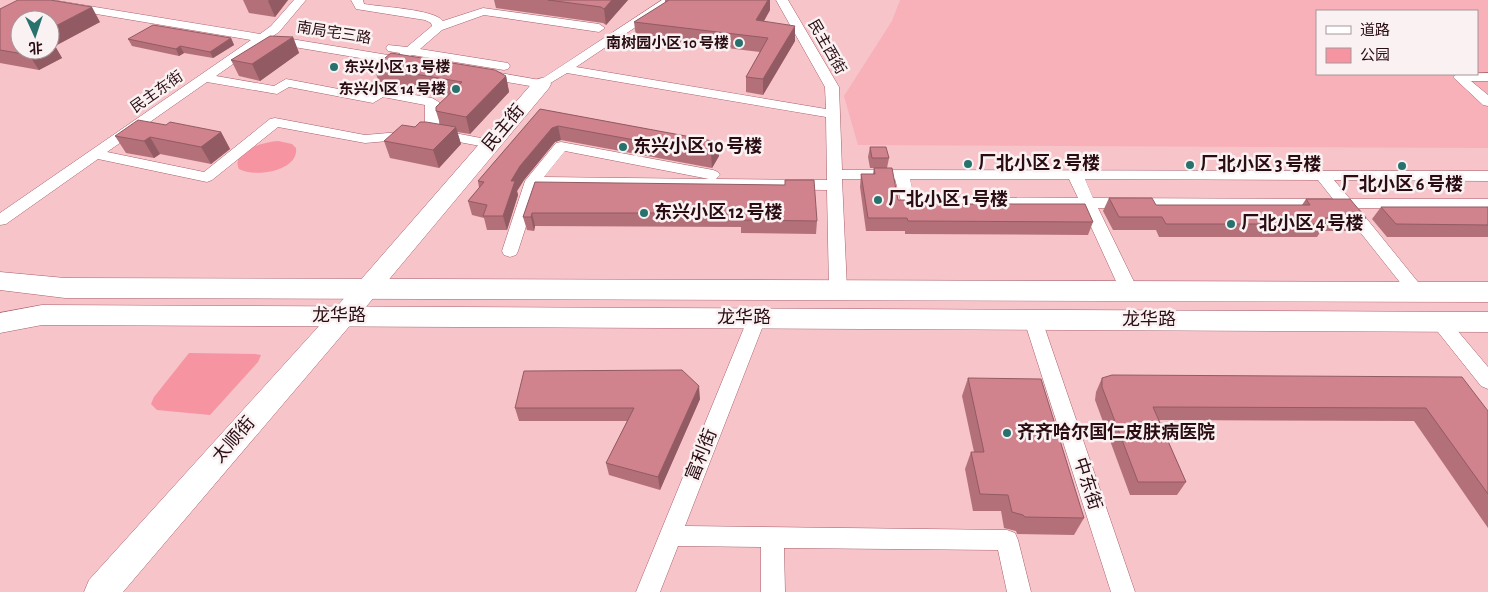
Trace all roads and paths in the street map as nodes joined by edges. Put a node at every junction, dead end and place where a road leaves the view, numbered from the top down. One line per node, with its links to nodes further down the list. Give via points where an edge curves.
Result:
1 (31, 0): 12 (street, 南局宅三路)
2 (91, 0): 11 (street, 南局宅三路)
3 (300, 0): 11 (street, 民主东街)
4 (358, 0): 9 (street, via 360,7 428,17 437,21)
5 (484, 0): 8 (street)
6 (670, 0): 15 (street, 民主街)
7 (782, 0): 19 (street, 民主西街, via 832,87)
8 (463, 18): 9 (street); 10 (street, via 483,11)
9 (438, 27): 13 (street)
10 (599, 28)
11 (275, 29): 12 (street, 民主东街); 13 (street, 南局宅三路)
12 (263, 38): 14 (street, 南局宅三路); 17 (street, 民主东街)
13 (410, 51): 14 (street); 15 (street, 南局宅三路)
14 (399, 60): 15 (street, 南局宅三路)
15 (554, 76): 19 (street); 21 (main road, 民主街)
16 (1488, 77): 18 (street, via 1458,77)
17 (206, 78): 20 (street, via 277,90 286,83 373,99 380,93 432,102); 22 (street, 民主东街)
18 (1488, 102)
19 (833, 114): 27 (street, 民主西街)
20 (432, 133): 21 (street); 22 (street, via 365,139 275,122 207,177)
21 (491, 144): 36 (main road, 民主街)
22 (95, 154): 33 (street, 民主东街)
23 (902, 174): 24 (street); 27 (street); 30 (street, via 908,202)
24 (1074, 175): 25 (street); 30 (street)
25 (1323, 176): 26 (street); 31 (street)
26 (1488, 176)
27 (835, 180): 29 (street); 37 (street, 民主西街)
28 (533, 181): 29 (street); 29 (street, via 561,146); 34 (street)
29 (757, 184)
30 (1088, 203): 31 (street); 38 (street)
31 (1345, 204): 32 (street); 39 (street)
32 (1488, 204)
33 (0, 220)
34 (510, 251)
35 (0, 281): 36 (main road, 龙华路, via 65,288)
36 (367, 288): 37 (main road, 龙华路); 41 (main road, 太顺街)
37 (838, 290): 38 (main road, 龙华路)
38 (1129, 290): 39 (main road, 龙华路)
39 (1416, 292): 40 (main road, 龙华路)
40 (1488, 292)
41 (343, 316): 42 (main road, 龙华路); 46 (main road, 龙华路, via 42,315); 50 (main road, 太顺街)
42 (757, 318): 43 (main road, 龙华路); 48 (street, 富利街)
43 (1033, 320): 44 (main road, 龙华路); 54 (street, 中东街)
44 (1440, 322): 45 (main road, 龙华路); 47 (street)
45 (1488, 322)
46 (0, 323)
47 (1488, 381)
48 (670, 536): 49 (street); 51 (street, 富利街)
49 (772, 538): 52 (street); 53 (street, via 1007,540)
50 (101, 592)
51 (648, 592)
52 (773, 592)
53 (1019, 592)
54 (1123, 592)

